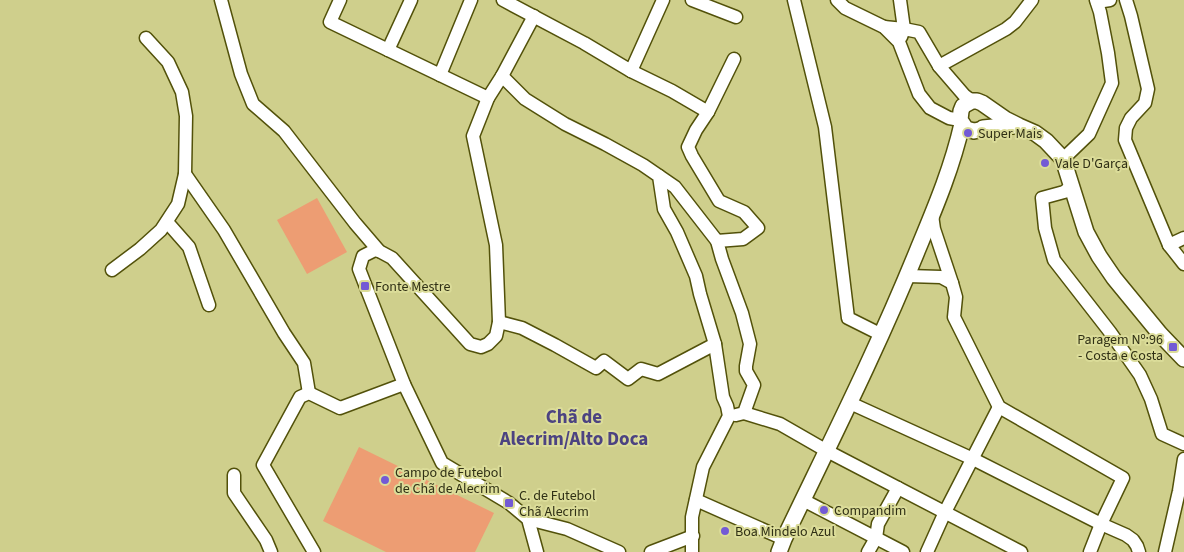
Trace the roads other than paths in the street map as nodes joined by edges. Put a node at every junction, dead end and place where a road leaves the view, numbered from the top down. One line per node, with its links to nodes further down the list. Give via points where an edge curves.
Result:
1 (221, 0): 43 (street, via 241,74 253,104 284,131)
2 (340, 0): 21 (street, via 330,22)
3 (411, 0): 21 (street)
4 (472, 0): 25 (street)
5 (503, 0): 15 (street)
6 (662, 0): 24 (street)
7 (692, 0): 16 (street)
8 (794, 0): 50 (street, via 825,127 848,318)
9 (837, 0): 17 (street, via 845,8)
10 (900, 0): 18 (street)
11 (1032, 0): 23 (street, via 1006,29)
12 (1110, 0): 14 (street)
13 (1126, 0): 42 (street, via 1148,89 1145,103 1126,128 1125,140)
14 (1096, 1): 33 (street, via 1112,83 1090,134)
15 (534, 16): 24 (street); 26 (street)
16 (736, 17)
17 (884, 28): 18 (street); 20 (street)
18 (904, 29): 20 (street); 23 (street, via 919,32)
19 (146, 38): 35 (street, via 168,62 182,92 186,116)
20 (900, 42): 30 (street, via 919,94 930,108)
21 (388, 50): 25 (street)
22 (734, 59): 29 (street)
23 (939, 66): 28 (street, via 964,95)
24 (630, 71): 29 (street)
25 (440, 75): 27 (street)
26 (502, 76): 27 (street); 36 (street, via 525,99)
27 (488, 98): 49 (street, via 473,136 496,245)
28 (979, 104): 30 (street, via 963,106); 31 (street); 32 (street, via 989,116)
29 (708, 112): 41 (street, via 688,147 719,201 744,212 758,228 743,239)
30 (961, 122): 32 (street, via 970,130); 34 (street)
31 (1019, 126): 32 (street); 33 (street, via 1046,141)
32 (981, 129): 34 (street)
33 (1063, 159): 37 (street)
34 (953, 160): 38 (street)
35 (186, 174): 39 (street, via 178,204); 54 (street, via 224,230 304,363)
36 (659, 176): 41 (street, via 675,187); 51 (street, via 664,208 696,276)
37 (1071, 187): 52 (street, via 1086,232 1099,256); 59 (street, via 1042,198 1045,228 1054,260 1140,375 1162,434)
38 (932, 215): 46 (street); 47 (street)
39 (166, 222): 45 (street, via 140,249); 48 (street, via 189,247)
40 (1184, 238): 42 (street)
41 (717, 241): 57 (street, via 750,344 746,371 754,385)
42 (1169, 245): 44 (street)
43 (379, 252): 49 (street, via 392,258 470,344 481,347 488,344 496,336); 53 (street, via 375,250 363,256 359,269)
44 (1184, 264)
45 (112, 270)
46 (908, 276): 47 (street, via 941,277); 50 (street)
47 (952, 283): 56 (street, via 956,297 954,317)
48 (209, 305)
49 (499, 322): 51 (street, via 522,328 596,368 604,361 628,379 641,370 658,374)
50 (882, 335): 55 (street)
51 (715, 344): 58 (street)
52 (1184, 359)
53 (404, 384): 54 (street, via 340,408); 69 (street, via 442,463 509,503)
54 (309, 393): 75 (street, via 300,398 263,465)
55 (850, 403): 60 (street); 61 (street)
56 (999, 407): 61 (street); 70 (street, via 1123,478)
57 (744, 413): 58 (street); 60 (street, via 780,424)
58 (729, 416): 66 (street, via 704,467)
59 (1184, 444)
60 (827, 451): 64 (street); 67 (street)
61 (973, 459): 68 (street); 70 (street)
62 (1184, 460): 65 (street)
63 (234, 476): 74 (street, via 234,493 266,540)
64 (898, 488): 68 (street); 72 (street, via 878,524)
65 (1181, 491): 86 (street)
66 (696, 500): 71 (street, via 692,517); 73 (street)
67 (803, 500): 72 (street); 73 (street)
68 (944, 512): 82 (street); 83 (street)
69 (528, 519): 76 (street); 77 (street, via 567,529)
70 (1101, 524): 84 (street); 85 (street, via 1133,540)
71 (693, 536): 78 (street); 79 (street)
72 (876, 538): 80 (street); 81 (street)
73 (781, 545)
74 (270, 552)
75 (314, 552)
76 (537, 552)
77 (619, 552)
78 (651, 552)
79 (692, 552)
80 (868, 552)
81 (903, 552)
82 (927, 552)
83 (1021, 552)
84 (1090, 552)
85 (1139, 552)
86 (1164, 552)

